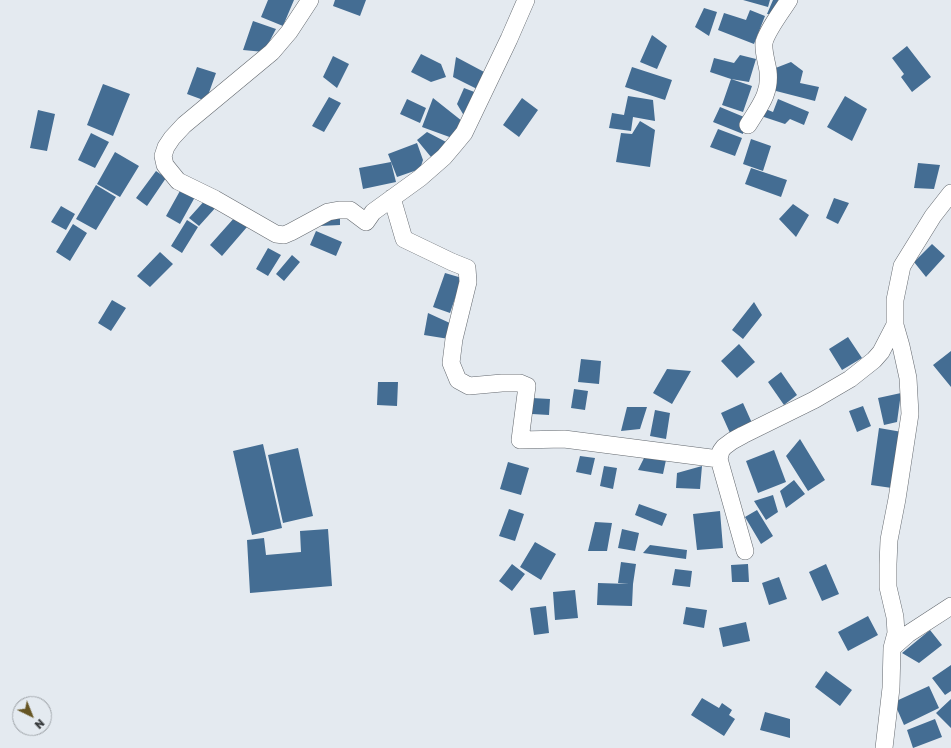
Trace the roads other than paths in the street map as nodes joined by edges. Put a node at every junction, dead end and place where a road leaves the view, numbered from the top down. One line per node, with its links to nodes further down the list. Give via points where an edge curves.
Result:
1 (310, 0): 6 (street, via 290,32 272,52 184,125 172,138 163,156 165,165 178,181 276,234 284,235 328,212 338,210 350,210 366,222)
2 (526, 0): 6 (street, via 464,133 444,157)
3 (789, 0): 4 (street, via 764,44 768,87 764,99)
4 (748, 124)
5 (951, 193): 7 (street, via 933,216 902,266 895,300)
6 (392, 198): 8 (street, via 404,239 467,268 468,282 451,363 458,380 469,386 502,382 520,382 527,386 520,440 564,439)
7 (895, 325): 8 (street, via 881,352 850,379 814,400 743,434 724,447); 11 (street, via 908,378 910,414 889,540 888,586 896,617 896,633)
8 (719, 459): 9 (street)
9 (745, 551)
10 (951, 606): 11 (street, via 908,634)
11 (892, 648): 12 (street, via 891,688)
12 (884, 748)

